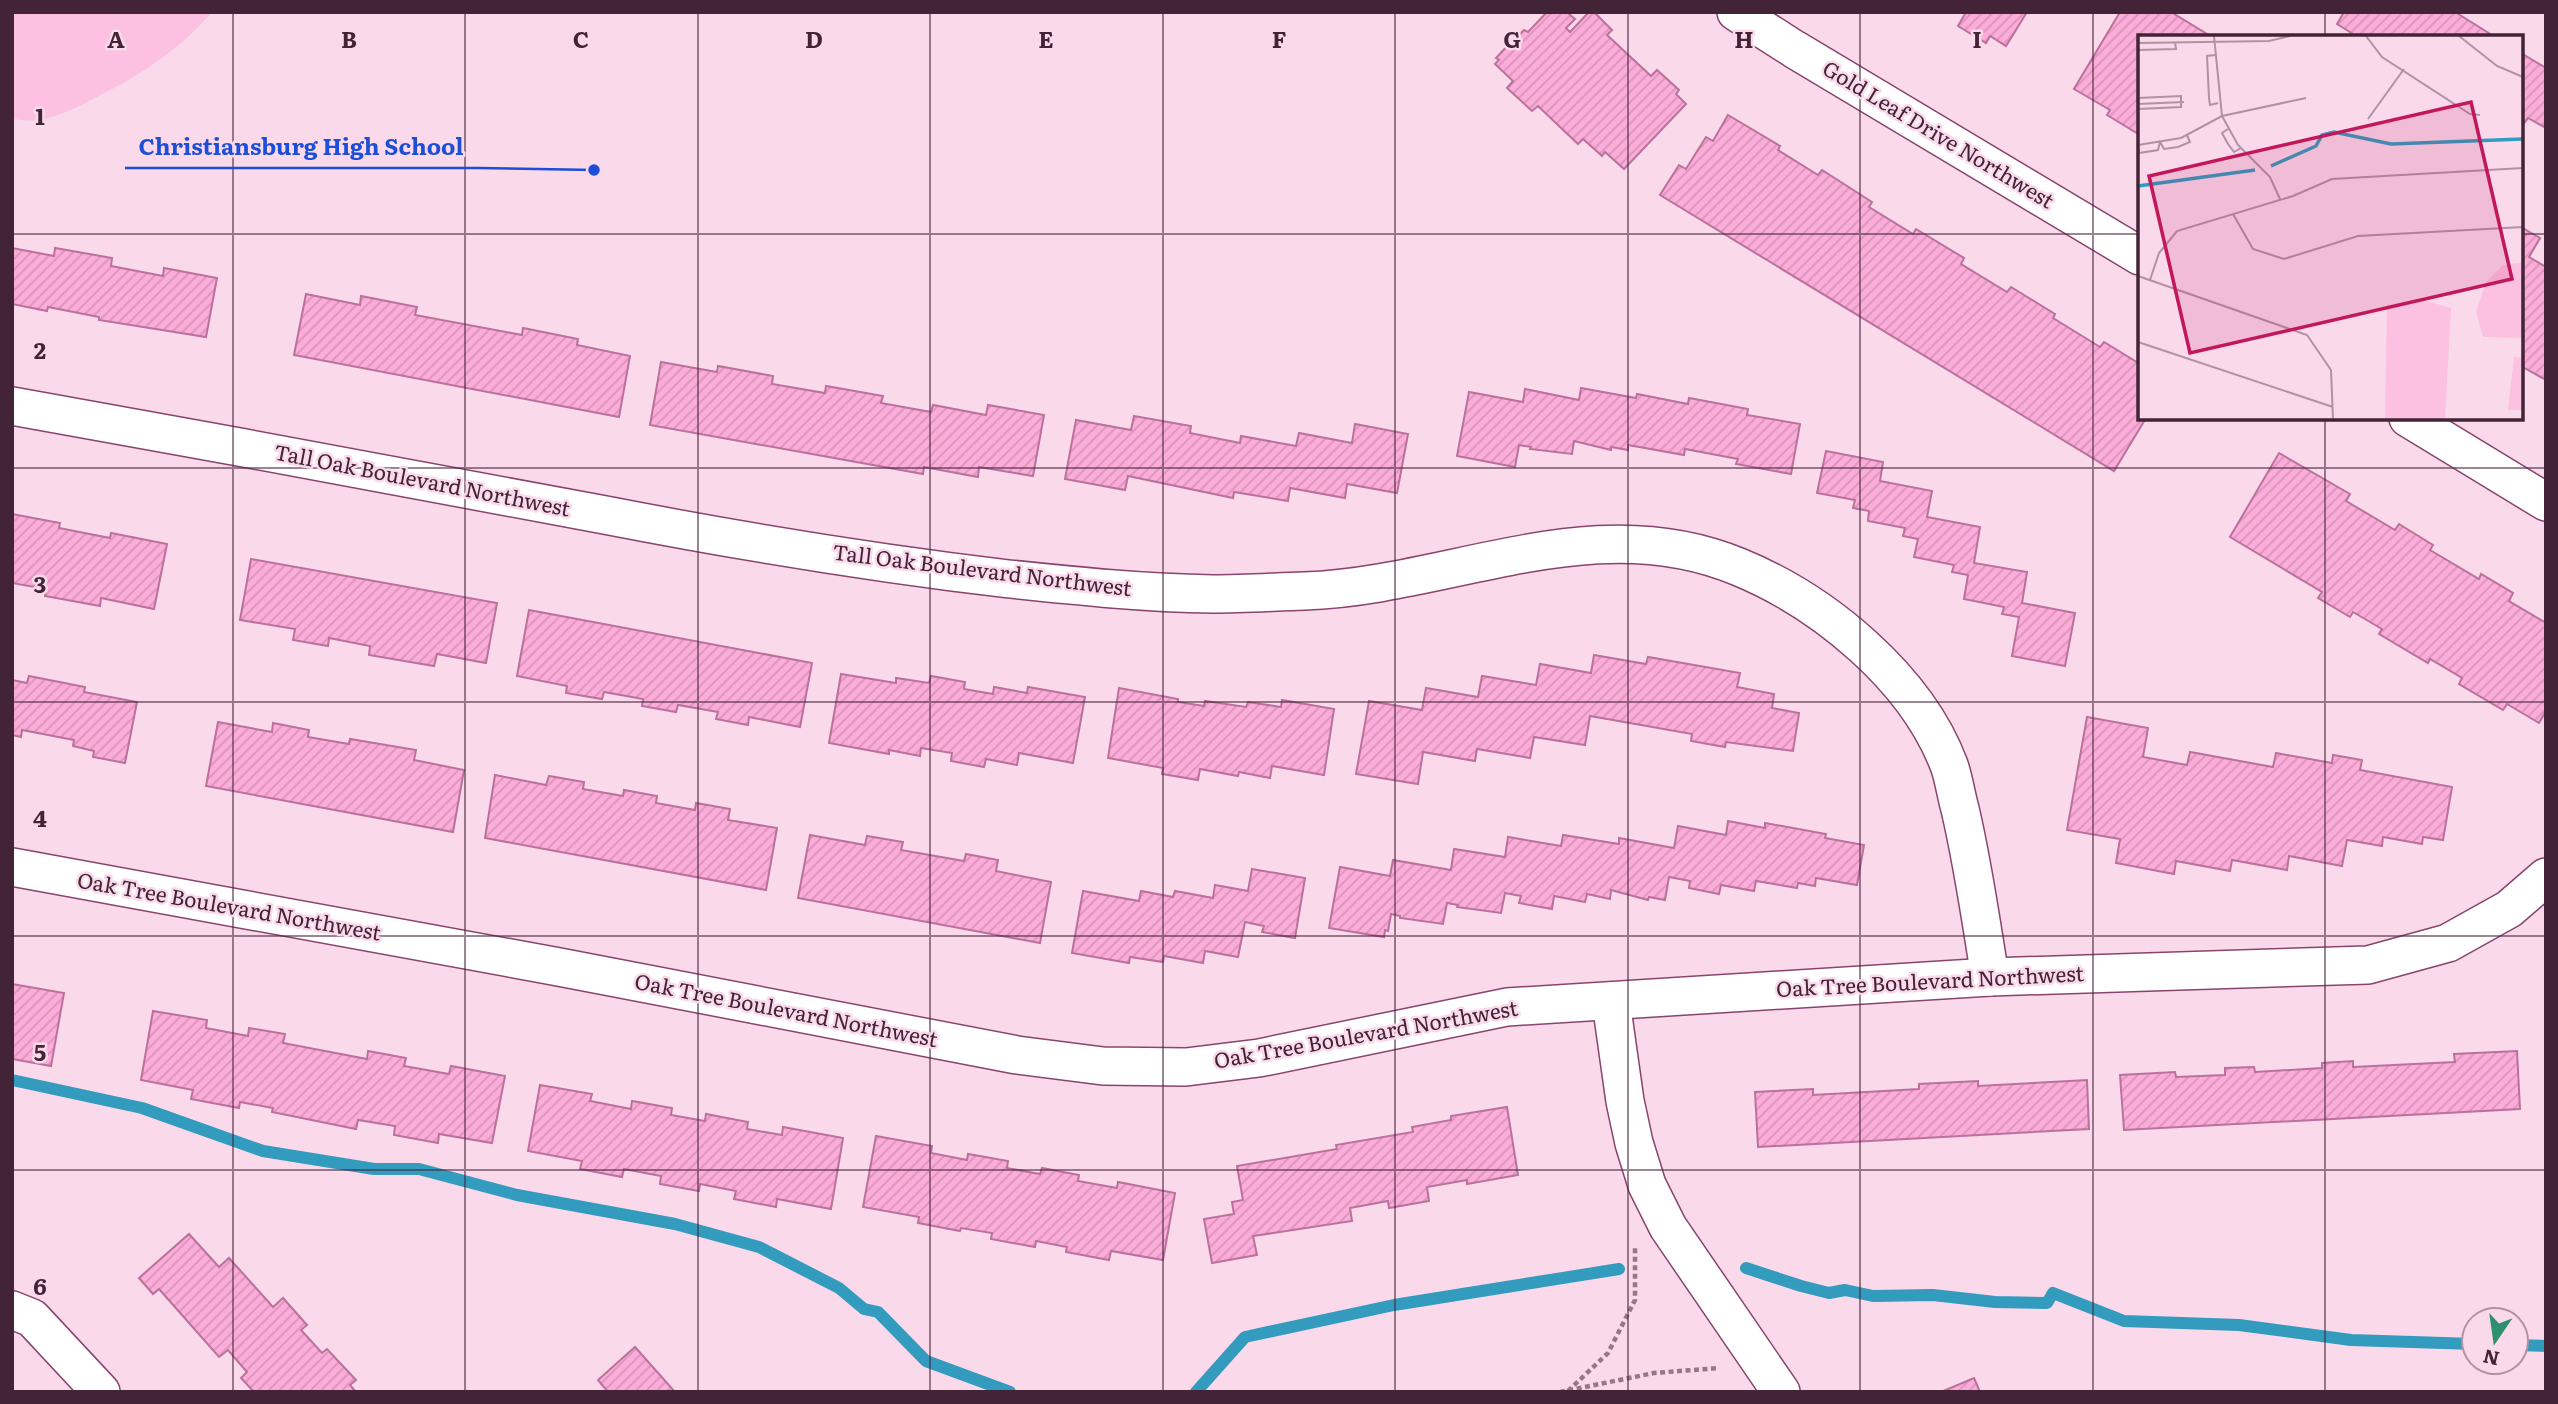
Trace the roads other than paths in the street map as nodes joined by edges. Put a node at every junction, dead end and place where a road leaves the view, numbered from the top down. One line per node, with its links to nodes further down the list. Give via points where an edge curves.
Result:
1 (1736, 12): 2 (street, Gold Leaf Drive Northwest)
2 (2138, 255)
3 (12, 406): 8 (street, Tall Oak Boulevard Northwest, via 739,540 1087,588 1213,594 1334,590 1535,550 1614,543 1687,550 1738,566 1788,592 1840,626 1904,688 1949,765 1969,849)
4 (2410, 420): 5 (street)
5 (2546, 502)
6 (12, 867): 9 (street, Oak Tree Boulevard Northwest, via 1017,1055 1103,1066 1186,1067 1259,1058 1507,1007)
7 (2546, 877): 8 (street, Oak Tree Boulevard Northwest, via 2509,909 2448,943 2368,965)
8 (1990, 977): 9 (street, Oak Tree Boulevard Northwest)
9 (1611, 1002): 12 (street, via 1634,1143 1647,1185 1661,1214)
10 (12, 1310): 11 (street, via 33,1318)
11 (101, 1392)
12 (1781, 1392)

